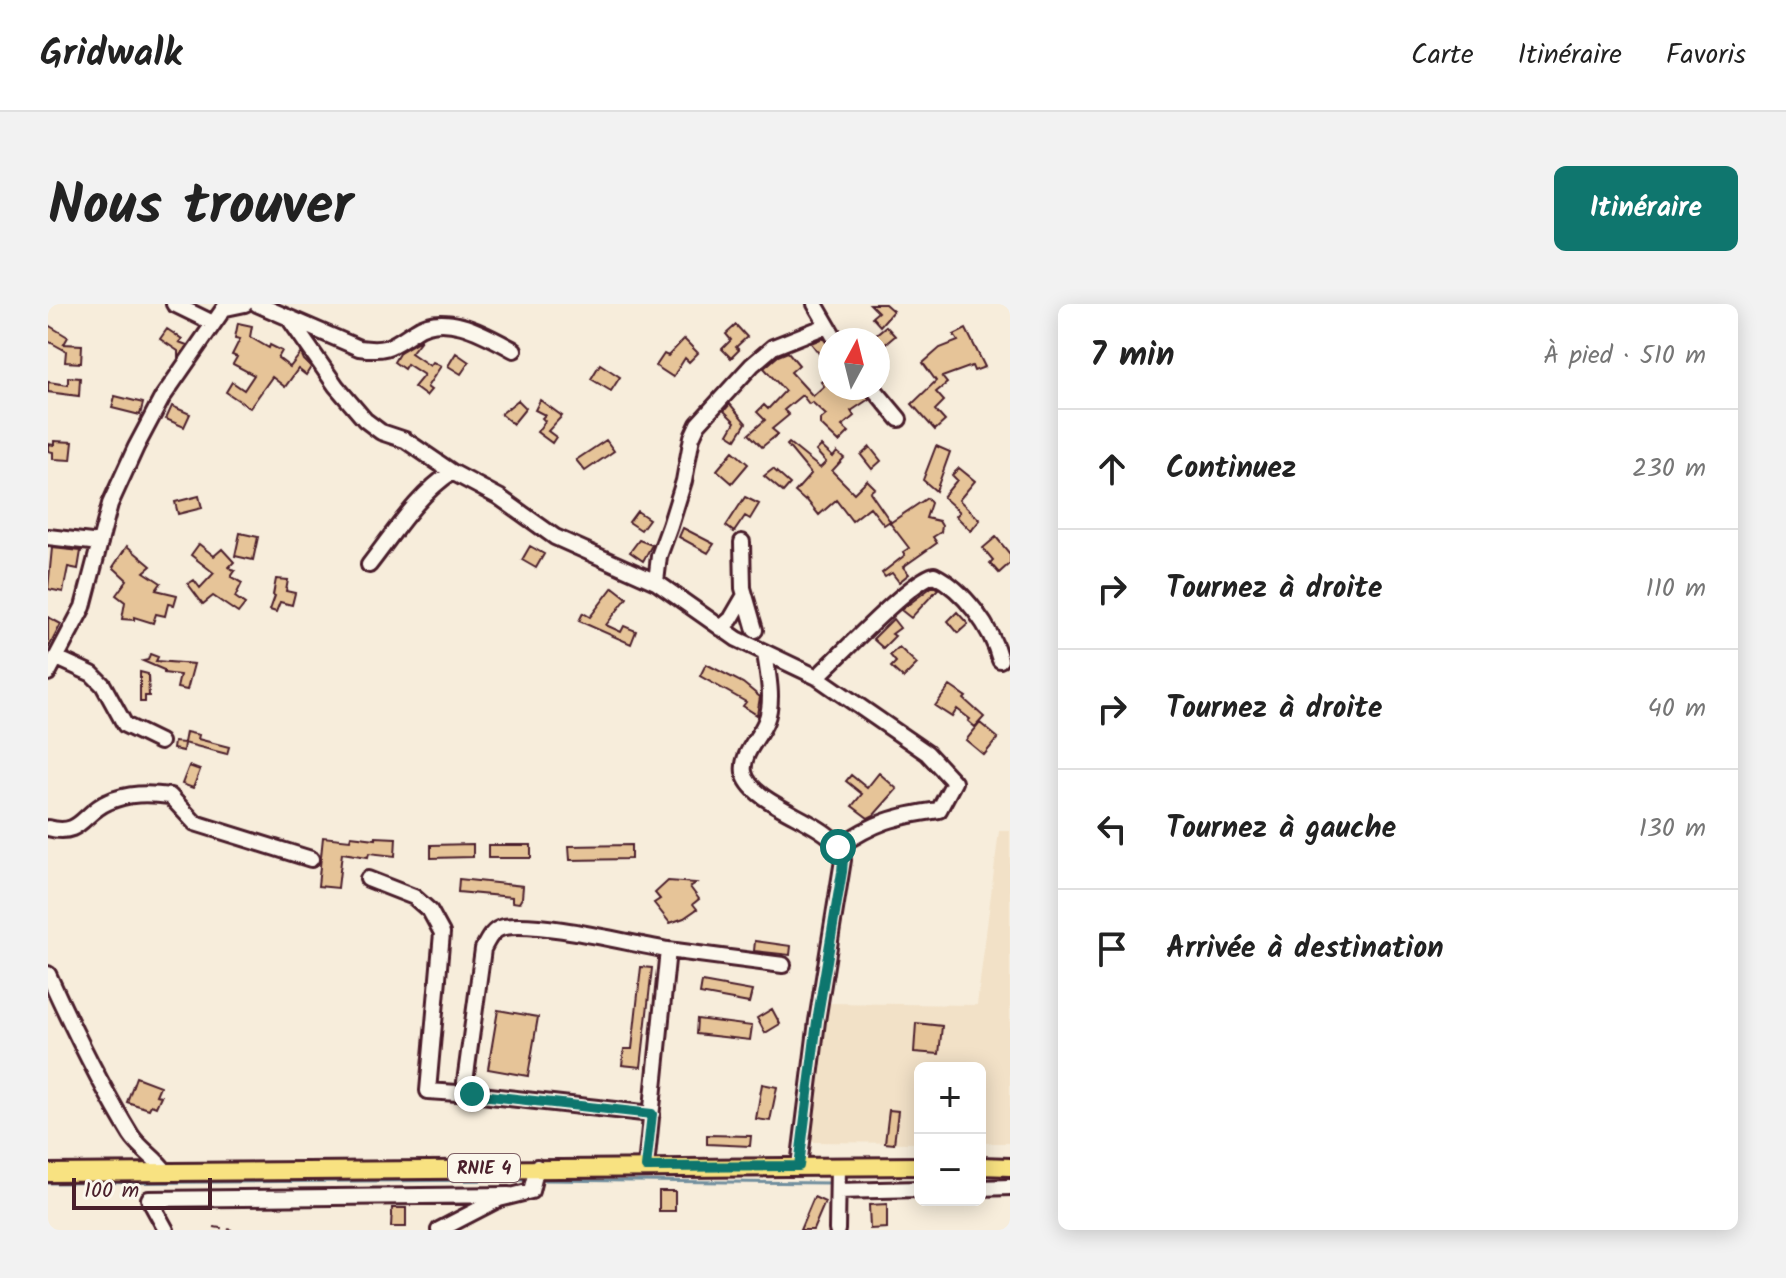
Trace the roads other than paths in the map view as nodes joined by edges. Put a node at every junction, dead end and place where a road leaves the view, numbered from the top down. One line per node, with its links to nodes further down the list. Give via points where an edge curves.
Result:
1 (174, 304): 7 (street)
2 (245, 304): 5 (street)
3 (257, 304): 6 (street)
4 (815, 304): 8 (street)
5 (227, 306): 7 (street)
6 (287, 317): 9 (street, via 359,348 392,346 428,325 453,324); 12 (street, via 365,420)
7 (213, 323): 15 (street, via 136,447 110,504)
8 (826, 326): 17 (street, via 773,347 698,424)
9 (514, 350)
10 (883, 400): 11 (street)
11 (899, 419)
12 (452, 472): 16 (street, via 418,500); 17 (street, via 555,537)
13 (48, 537): 15 (street)
14 (742, 542): 18 (street)
15 (100, 543): 22 (street, via 83,607)
16 (369, 565)
17 (656, 582): 19 (street)
18 (745, 595): 19 (street); 20 (street)
19 (721, 628): 21 (street)
20 (755, 630)
21 (765, 653): 25 (street); 28 (street, via 766,721 743,769 758,792 812,824)
22 (57, 658): 24 (street); 26 (street, via 92,674 125,725)
23 (1000, 660): 25 (street, via 979,616 934,575)
24 (48, 673)
25 (817, 677): 28 (street, via 927,753 954,782 939,810 896,816)
26 (160, 742)
27 (48, 828): 29 (street, via 74,828 104,803 123,796 170,796 195,823)
28 (838, 847): 36 (street, via 842,872)
29 (311, 859)
30 (368, 879): 34 (street, via 414,897 430,911 442,933 428,1091)
31 (668, 950): 32 (street); 34 (street, via 544,928 502,927 491,934 483,949 465,1082); 35 (street)
32 (783, 965)
33 (48, 974): 43 (street, via 134,1139)
34 (472, 1094): 35 (street)
35 (652, 1114): 41 (street)
36 (799, 1166): 37 (main road, RNIE 4); 41 (main road, RNIE 4)
37 (838, 1166): 38 (main road, RNIE 4); 48 (street)
38 (914, 1166)
39 (986, 1166): 42 (main road)
40 (537, 1167): 41 (main road, RNIE 4); 43 (main road, RNIE 4); 49 (street, via 531,1191)
41 (646, 1167)
42 (1010, 1167)
43 (165, 1171): 44 (main road, RNIE 4)
44 (48, 1173)
45 (1010, 1187): 46 (street)
46 (986, 1188)
47 (914, 1189): 48 (street)
48 (838, 1191): 52 (street)
49 (509, 1195): 50 (street, via 149,1199); 51 (street)
50 (166, 1230)
51 (439, 1230)
52 (837, 1230)

